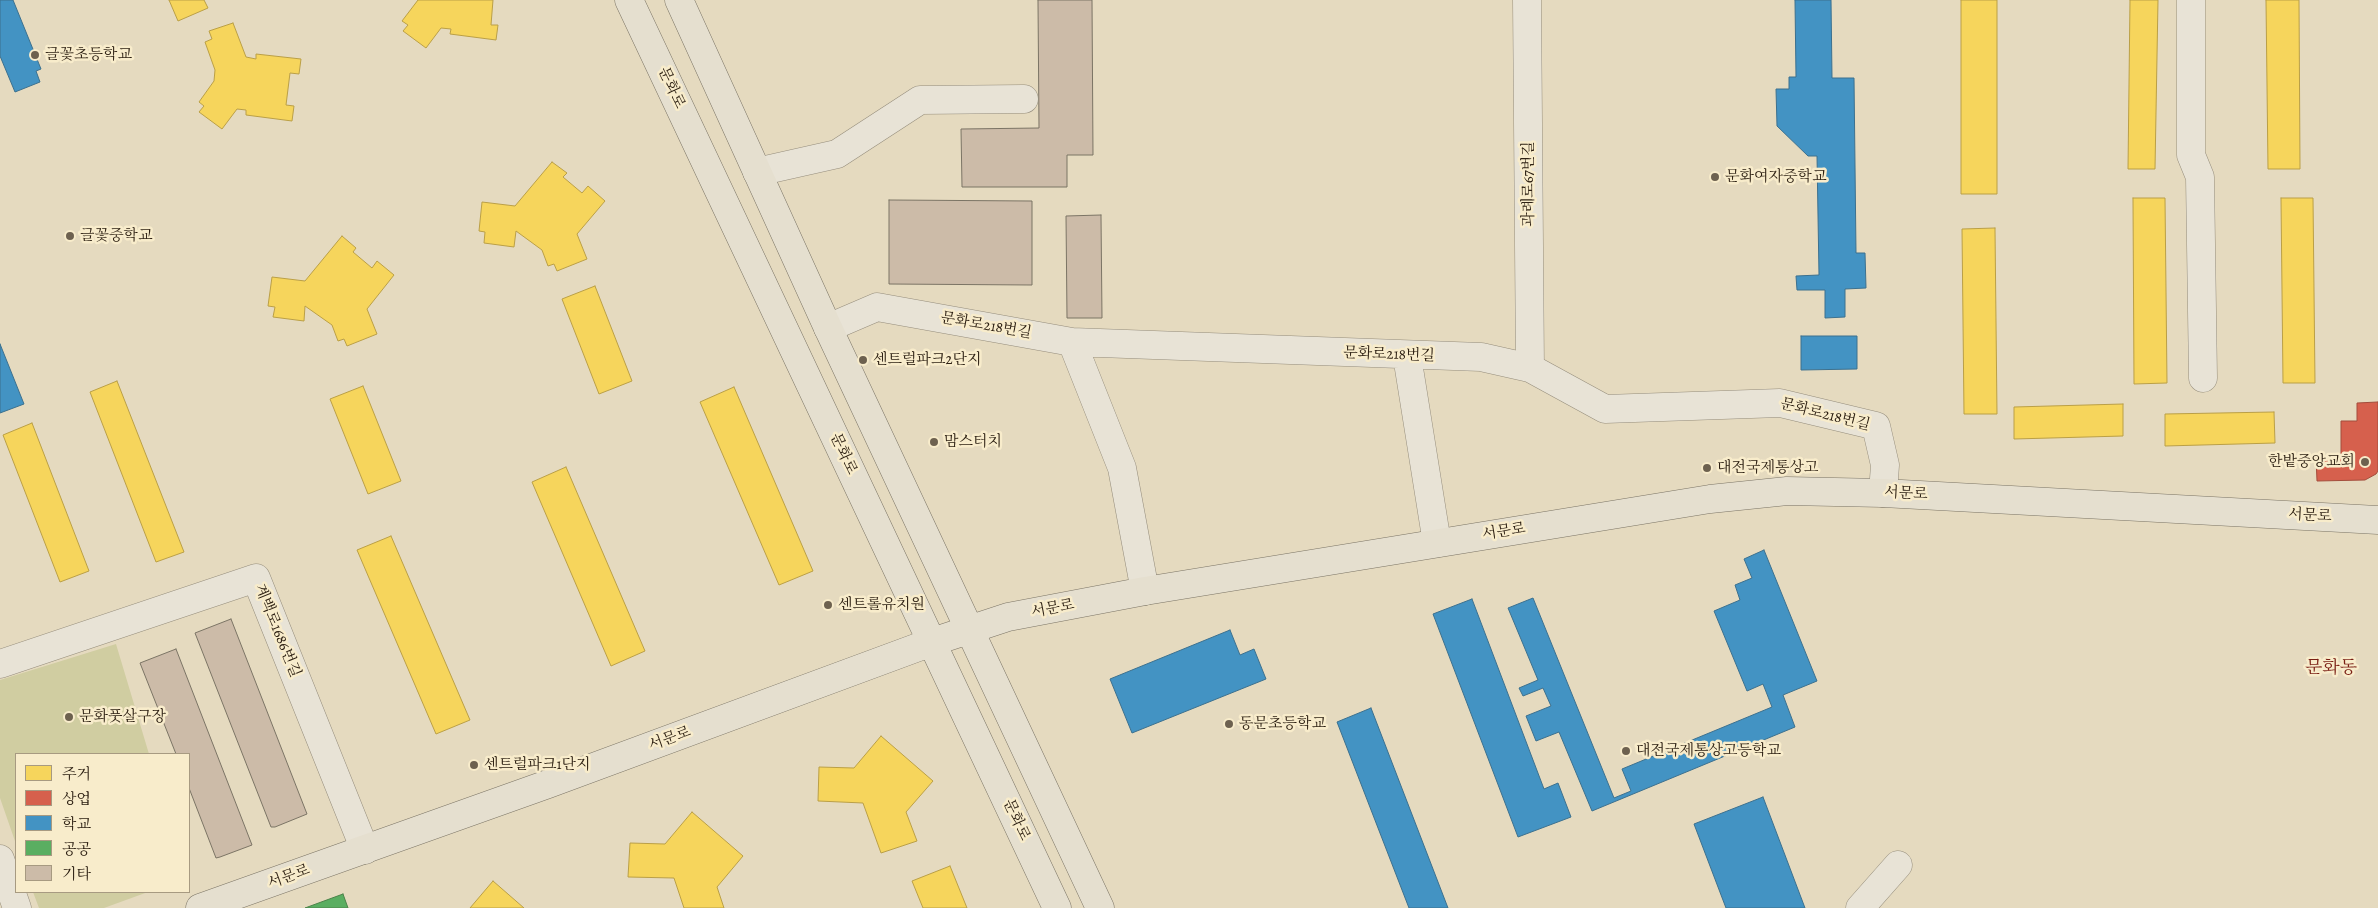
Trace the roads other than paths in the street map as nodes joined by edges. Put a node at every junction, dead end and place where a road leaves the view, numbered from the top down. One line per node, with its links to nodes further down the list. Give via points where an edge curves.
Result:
1 (630, 0): 17 (main road, 문화로)
2 (679, 0): 6 (main road)
3 (1527, 0): 10 (street, 과례로67번길)
4 (2191, 0): 11 (street, via 2191,155 2200,177)
5 (1024, 99): 6 (street, via 920,100 837,154)
6 (757, 172): 7 (main road)
7 (828, 328): 8 (street, 문화로218번길, via 877,307); 16 (main road)
8 (1072, 342): 9 (street, 문화로218번길); 15 (street, via 1122,468)
9 (1406, 356): 10 (street, 문화로218번길, via 1481,357); 14 (street)
10 (1530, 368): 12 (street, 문화로218번길, via 1605,409 1780,403 1876,426 1885,465)
11 (2203, 378)
12 (1883, 493): 13 (main road, 서문로); 14 (main road, 서문로, via 1787,491 1710,499)
13 (2378, 520)
14 (1437, 543): 15 (main road, 서문로)
15 (1145, 591): 16 (main road, 서문로, via 1008,617)
16 (969, 630): 17 (main road, 서문로); 26 (main road)
17 (932, 642): 19 (main road, 서문로); 25 (main road, 문화로)
18 (0, 664): 19 (street, 계백로1686번길, via 256,578)
19 (365, 850): 22 (main road, 서문로)
20 (0, 859): 23 (street)
21 (1898, 865): 27 (street)
22 (232, 903): 24 (main road, 서문로)
23 (17, 908)
24 (200, 908)
25 (1057, 908)
26 (1100, 908)
27 (1860, 908)

